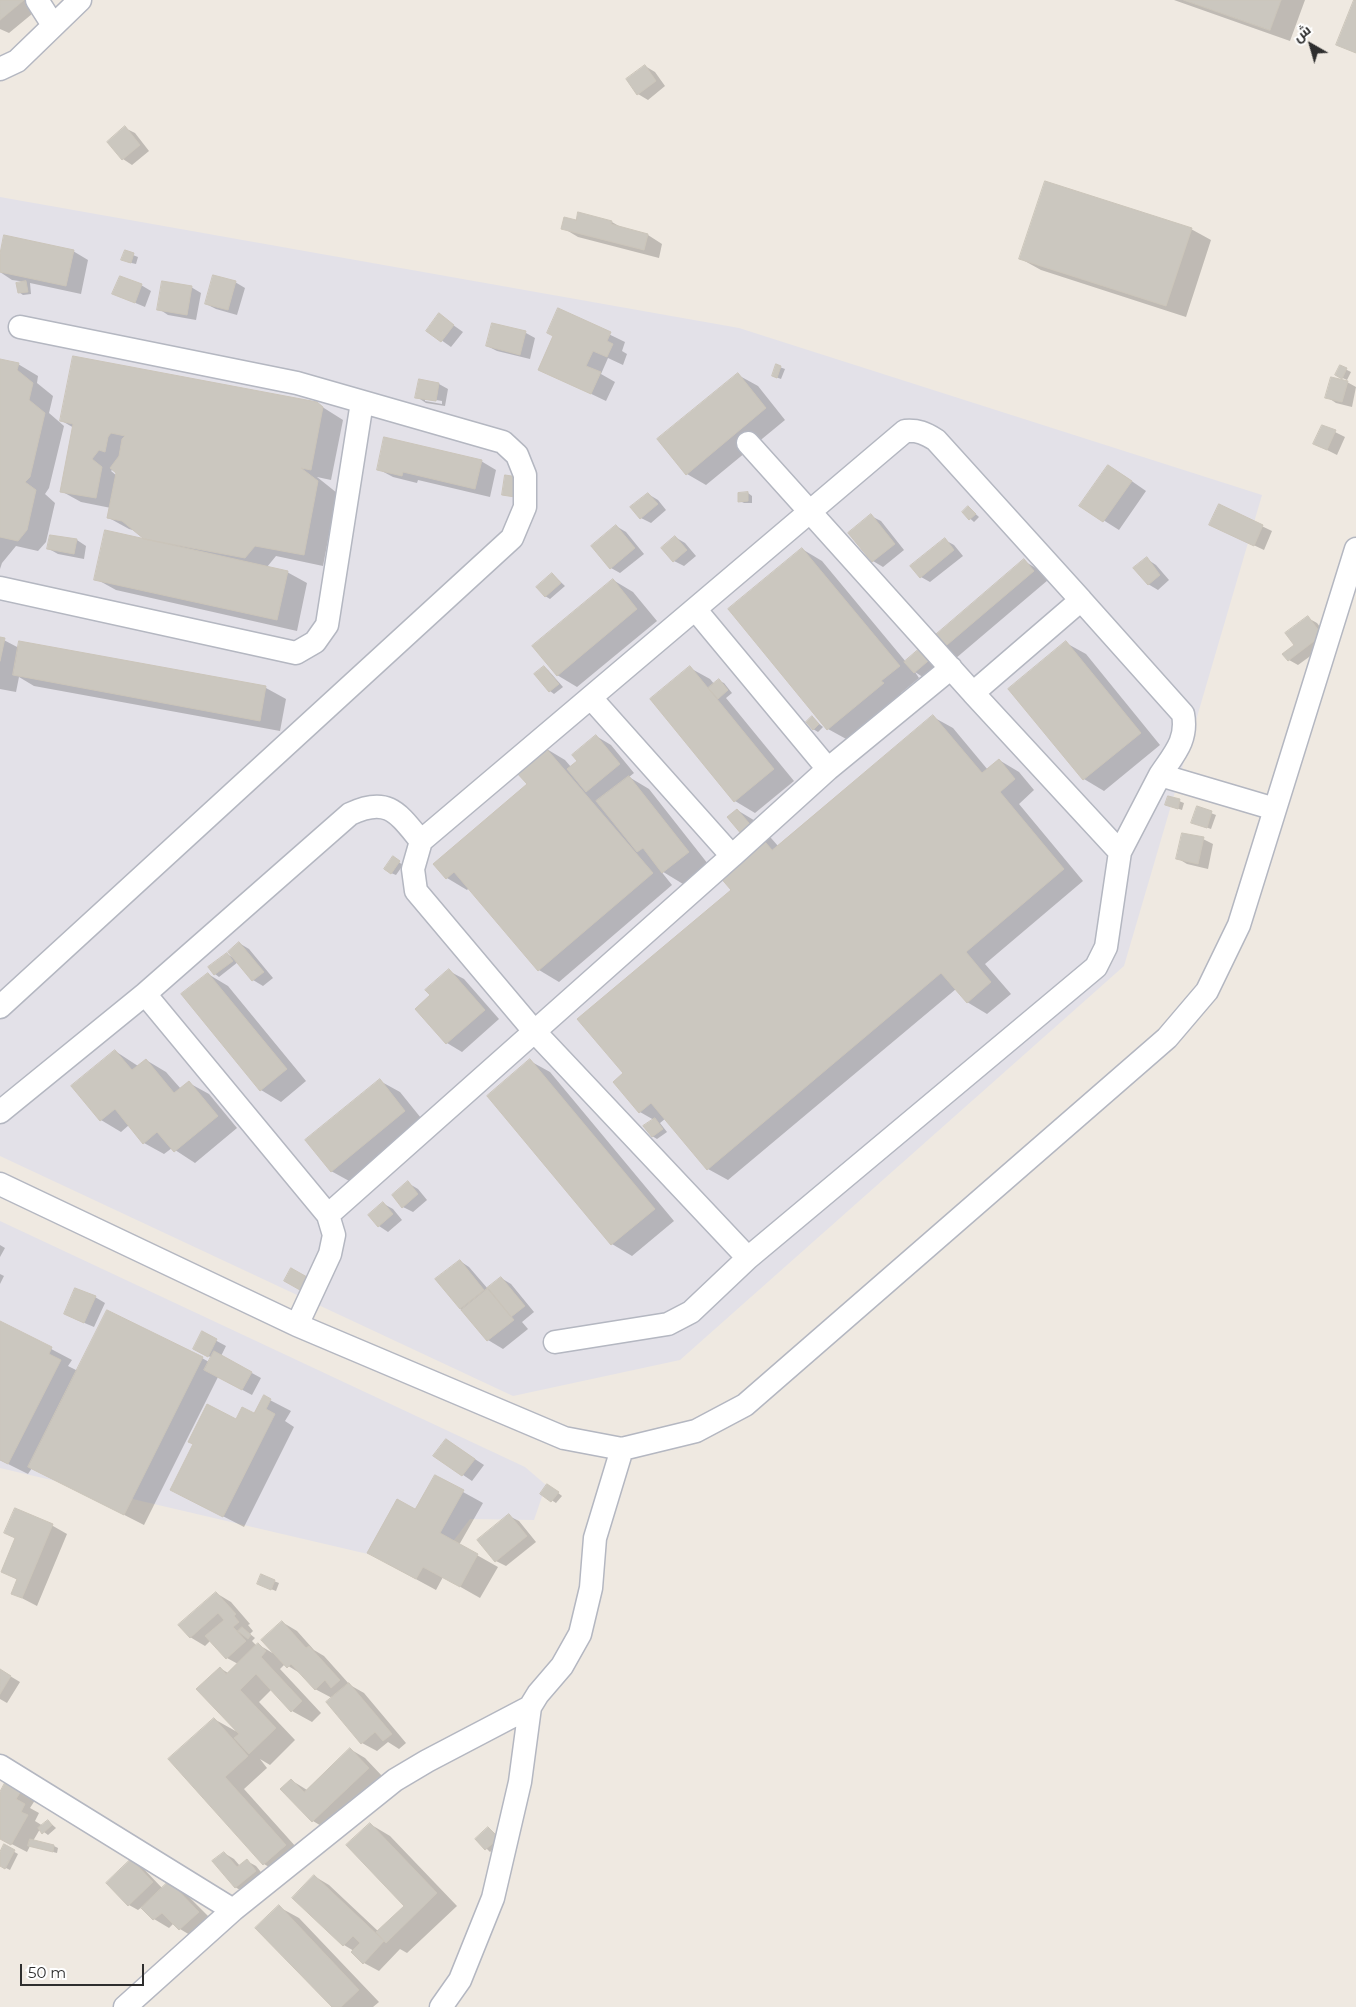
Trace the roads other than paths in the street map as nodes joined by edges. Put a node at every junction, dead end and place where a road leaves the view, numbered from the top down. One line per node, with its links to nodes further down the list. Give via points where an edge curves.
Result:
1 (37, 0): 3 (street)
2 (80, 0): 3 (street)
3 (53, 25): 4 (street, via 17,62)
4 (0, 69)
5 (20, 327): 6 (street, via 297,384)
6 (362, 402): 10 (street, via 328,625 315,642 296,653); 23 (street, via 503,442 517,455 525,475 525,507 512,538)
7 (748, 443): 8 (street)
8 (809, 511): 11 (street, via 905,431 926,433 936,440); 12 (street); 13 (street)
9 (1356, 549): 18 (street)
10 (0, 588)
11 (1081, 600): 14 (street); 17 (street, via 1183,714 1186,728 1180,744)
12 (694, 609): 15 (street); 16 (street)
13 (951, 668): 14 (street); 16 (street)
14 (973, 692): 20 (street)
15 (591, 698): 19 (street); 21 (street)
16 (828, 769): 21 (street)
17 (1160, 775): 18 (street); 20 (street)
18 (1275, 809): 31 (street, via 1239,925 1208,991 1167,1038 745,1404 696,1431)
19 (421, 841): 22 (street, via 399,814 381,806 365,807 350,814); 24 (street, via 413,869 416,891)
20 (1120, 852): 28 (street, via 1106,947 1096,967)
21 (732, 856): 24 (street)
22 (145, 994): 25 (street); 27 (street)
23 (0, 1007)
24 (534, 1030): 27 (street); 28 (street)
25 (0, 1112)
26 (0, 1184): 29 (street)
27 (328, 1215): 29 (street, via 334,1235 330,1254)
28 (748, 1258): 30 (street, via 692,1312 668,1324)
29 (297, 1326): 31 (street, via 564,1438)
30 (555, 1342)
31 (622, 1449): 32 (street, via 595,1538 591,1588 580,1634 562,1666)
32 (530, 1708): 34 (street, via 395,1780); 36 (street, via 520,1782 493,1898 460,1980)
33 (0, 1766): 34 (street)
34 (233, 1910): 35 (street)
35 (125, 2007)
36 (442, 2007)

